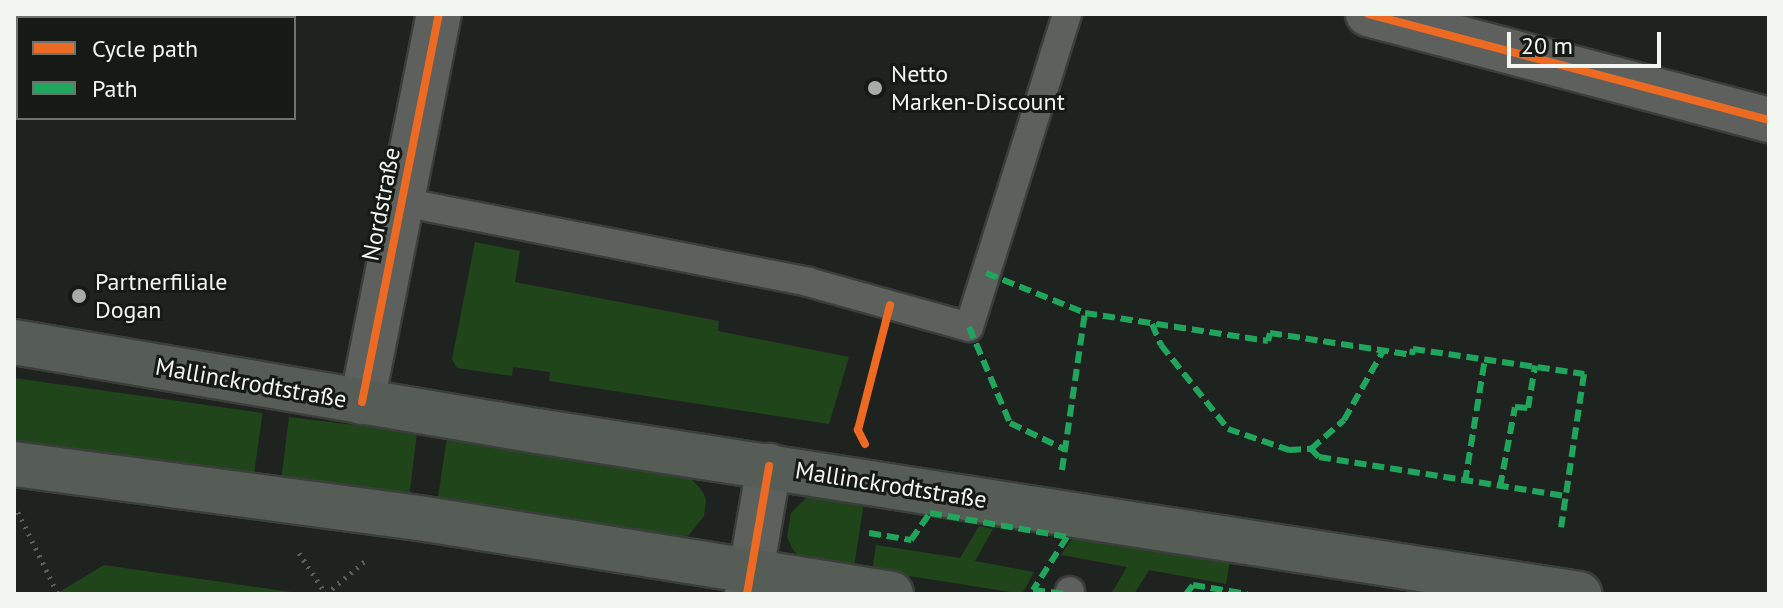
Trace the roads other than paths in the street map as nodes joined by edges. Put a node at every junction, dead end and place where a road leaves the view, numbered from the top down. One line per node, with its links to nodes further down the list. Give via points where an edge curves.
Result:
1 (439, 14): 5 (street, Nordstraße)
2 (1067, 14): 5 (lane, via 969,327 808,282)
3 (1368, 14): 4 (street)
4 (1769, 120)
5 (402, 202): 7 (street, Nordstraße)
6 (14, 342): 7 (main road, Mallinckrodtstraße)
7 (362, 402): 9 (main road, Mallinckrodtstraße)
8 (14, 464): 10 (main road, via 405,516)
9 (769, 466): 10 (street); 12 (main road, Mallinckrodtstraße, via 1022,520)
10 (749, 583): 11 (main road)
11 (891, 594)
12 (1579, 594)

